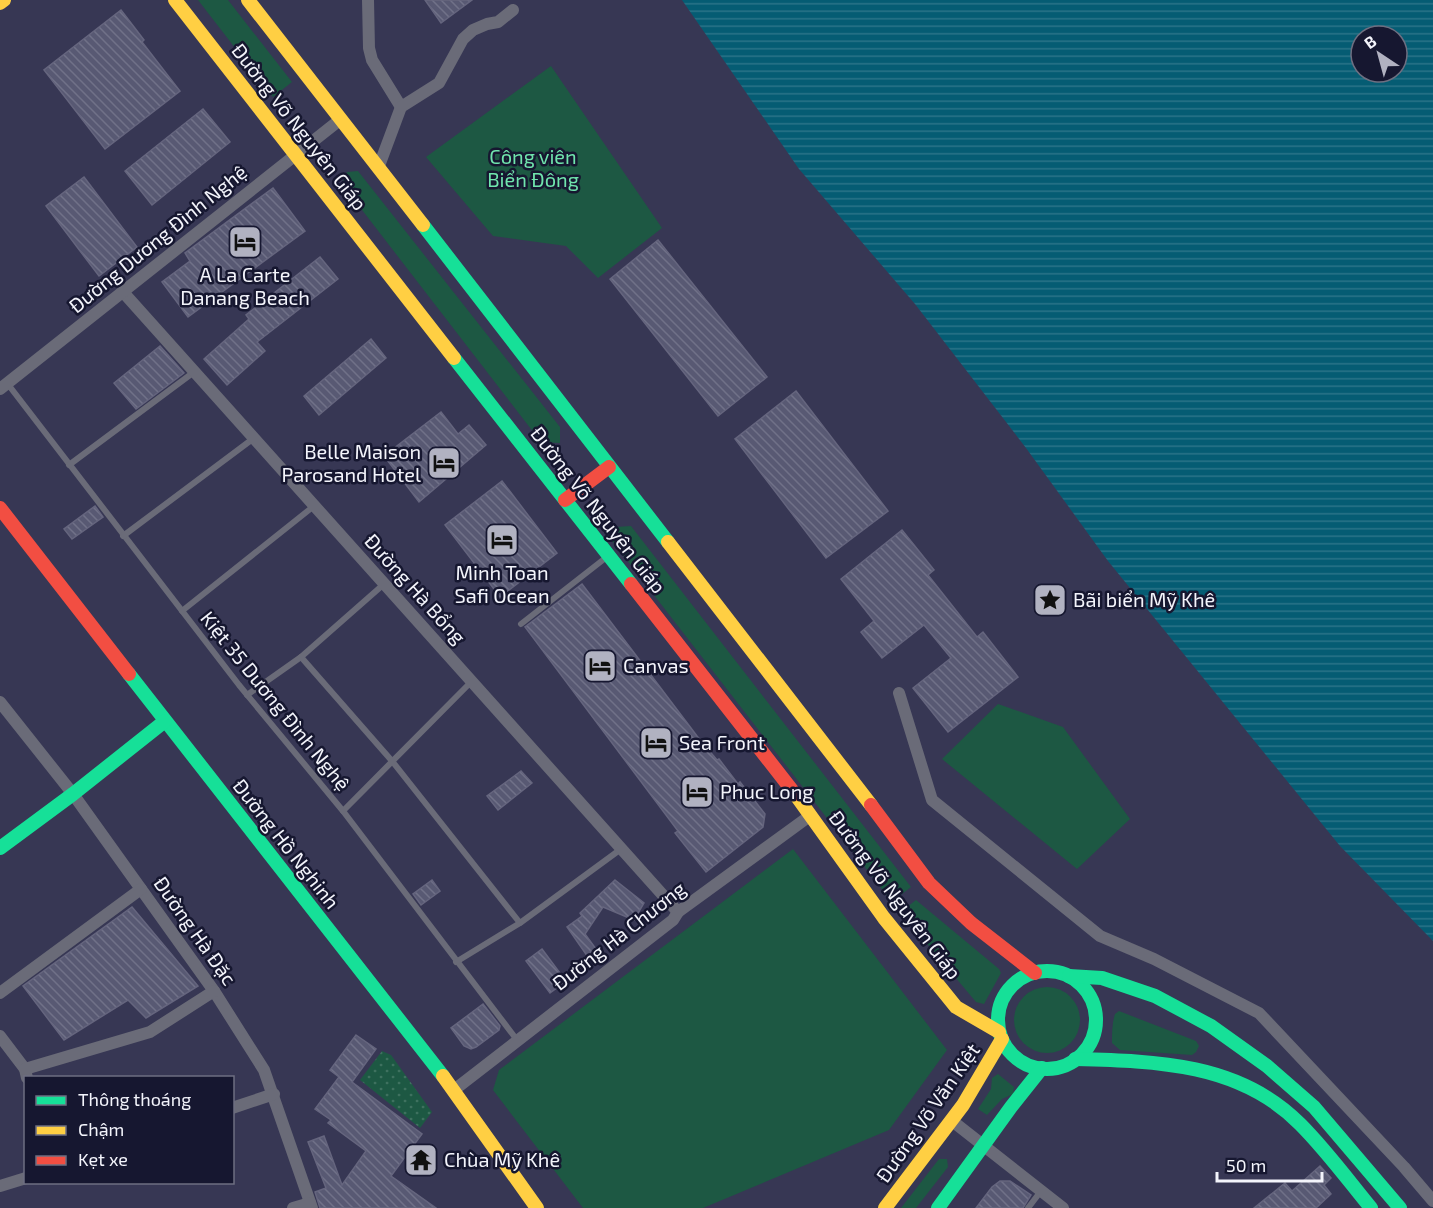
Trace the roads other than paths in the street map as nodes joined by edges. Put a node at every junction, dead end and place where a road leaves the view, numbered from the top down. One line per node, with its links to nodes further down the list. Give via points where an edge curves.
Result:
1 (175, 0): 7 (main road, Đường Võ Nguyên Giáp)
2 (248, 0): 6 (main road, Đường Võ Nguyên Giáp)
3 (368, 0): 5 (street, via 372,60)
4 (513, 10): 5 (street, via 498,22 473,30 463,39 439,83)
5 (401, 108): 8 (street)
6 (341, 119): 7 (street, Đường Dương Đình Nghệ); 8 (main road, Đường Võ Nguyên Giáp)
7 (296, 154): 9 (street, Đường Dương Đình Nghệ); 15 (main road, Đường Võ Nguyên Giáp)
8 (378, 166): 14 (main road, Đường Võ Nguyên Giáp)
9 (123, 292): 10 (street, Đường Hà Bổng); 11 (street, Đường Dương Đình Nghệ)
10 (195, 372): 12 (street, Đường Hà Bổng); 13 (lane)
11 (4, 386): 13 (lane, Kiệt 35 Dương Đình Nghệ)
12 (254, 438): 16 (street, Đường Hà Bổng); 18 (lane)
13 (69, 465): 18 (lane, Kiệt 35 Dương Đình Nghệ)
14 (609, 467): 15 (main road); 39 (main road, Đường Võ Nguyên Giáp, via 830,750 928,883)
15 (565, 500): 19 (main road, Đường Võ Nguyên Giáp)
16 (315, 506): 20 (street, Đường Hà Bổng); 21 (lane)
17 (0, 507): 28 (main road, Đường Hồ Nghinh)
18 (123, 536): 21 (lane, Kiệt 35 Dương Đình Nghệ)
19 (609, 556): 22 (lane); 32 (main road, Đường Võ Nguyên Giáp)
20 (384, 583): 23 (lane); 24 (street, Đường Hà Bổng)
21 (182, 611): 26 (lane, Kiệt 35 Dương Đình Nghệ)
22 (521, 624)
23 (301, 657): 26 (lane); 29 (lane)
24 (472, 681): 29 (lane); 34 (street, Đường Hà Bổng)
25 (899, 693): 57 (street, via 932,801 1100,936 1154,958 1259,1012)
26 (247, 695): 31 (lane, Kiệt 35 Dương Đình Nghệ)
27 (2, 710): 30 (street, Đường Hà Đặc)
28 (165, 721): 30 (main road); 49 (main road, Đường Hồ Nghinh)
29 (392, 761): 31 (lane); 37 (lane)
30 (73, 794): 33 (main road); 35 (street, Đường Hà Đặc)
31 (343, 811): 38 (lane, Kiệt 35 Dương Đình Nghệ)
32 (811, 815): 36 (street, Đường Hà Chương); 43 (main road, Đường Võ Nguyên Giáp, via 884,918 956,1007)
33 (0, 848)
34 (621, 849): 36 (street, Đường Hà Bổng); 37 (lane)
35 (141, 889): 41 (street, Đường Hà Đặc); 42 (street)
36 (677, 920): 44 (street, Đường Hà Chương)
37 (520, 923): 38 (lane)
38 (456, 962): 44 (lane, Kiệt 35 Dương Đình Nghệ)
39 (1035, 973): 40 (main road); 43 (main road, via 1009,989 1001,1002)
40 (1069, 976): 46 (main road, via 1086,990 1096,1019 1092,1039); 66 (main road, via 1102,978 1155,996 1211,1026 1267,1066 1314,1107)
41 (214, 991): 48 (street, via 150,1032); 50 (street, Đường Hà Đặc, via 264,1070)
42 (0, 993)
43 (1001, 1036): 47 (main road, via 1018,1059); 52 (main road, Đường Võ Văn Kiệt, via 990,1064)
44 (517, 1040): 49 (street, Đường Hà Chương)
45 (2, 1043): 48 (street)
46 (1075, 1059): 47 (main road, via 1056,1068); 65 (main road, via 1181,1065 1217,1072 1255,1089 1297,1121)
47 (1042, 1068): 53 (main road)
48 (26, 1073)
49 (454, 1090): 60 (main road, Đường Hồ Nghinh)
50 (274, 1094): 51 (street); 58 (street, Đường Hà Đặc)
51 (234, 1107)
52 (951, 1120): 53 (street); 61 (main road, Đường Võ Văn Kiệt)
53 (983, 1145): 56 (street); 62 (main road)
54 (24, 1179): 55 (street)
55 (0, 1186)
56 (1041, 1190): 63 (lane); 64 (street)
57 (1433, 1201)
58 (311, 1205): 59 (street)
59 (293, 1208)
60 (537, 1208)
61 (885, 1208)
62 (938, 1208)
63 (1028, 1208)
64 (1063, 1208)
65 (1371, 1208)
66 (1400, 1208)

